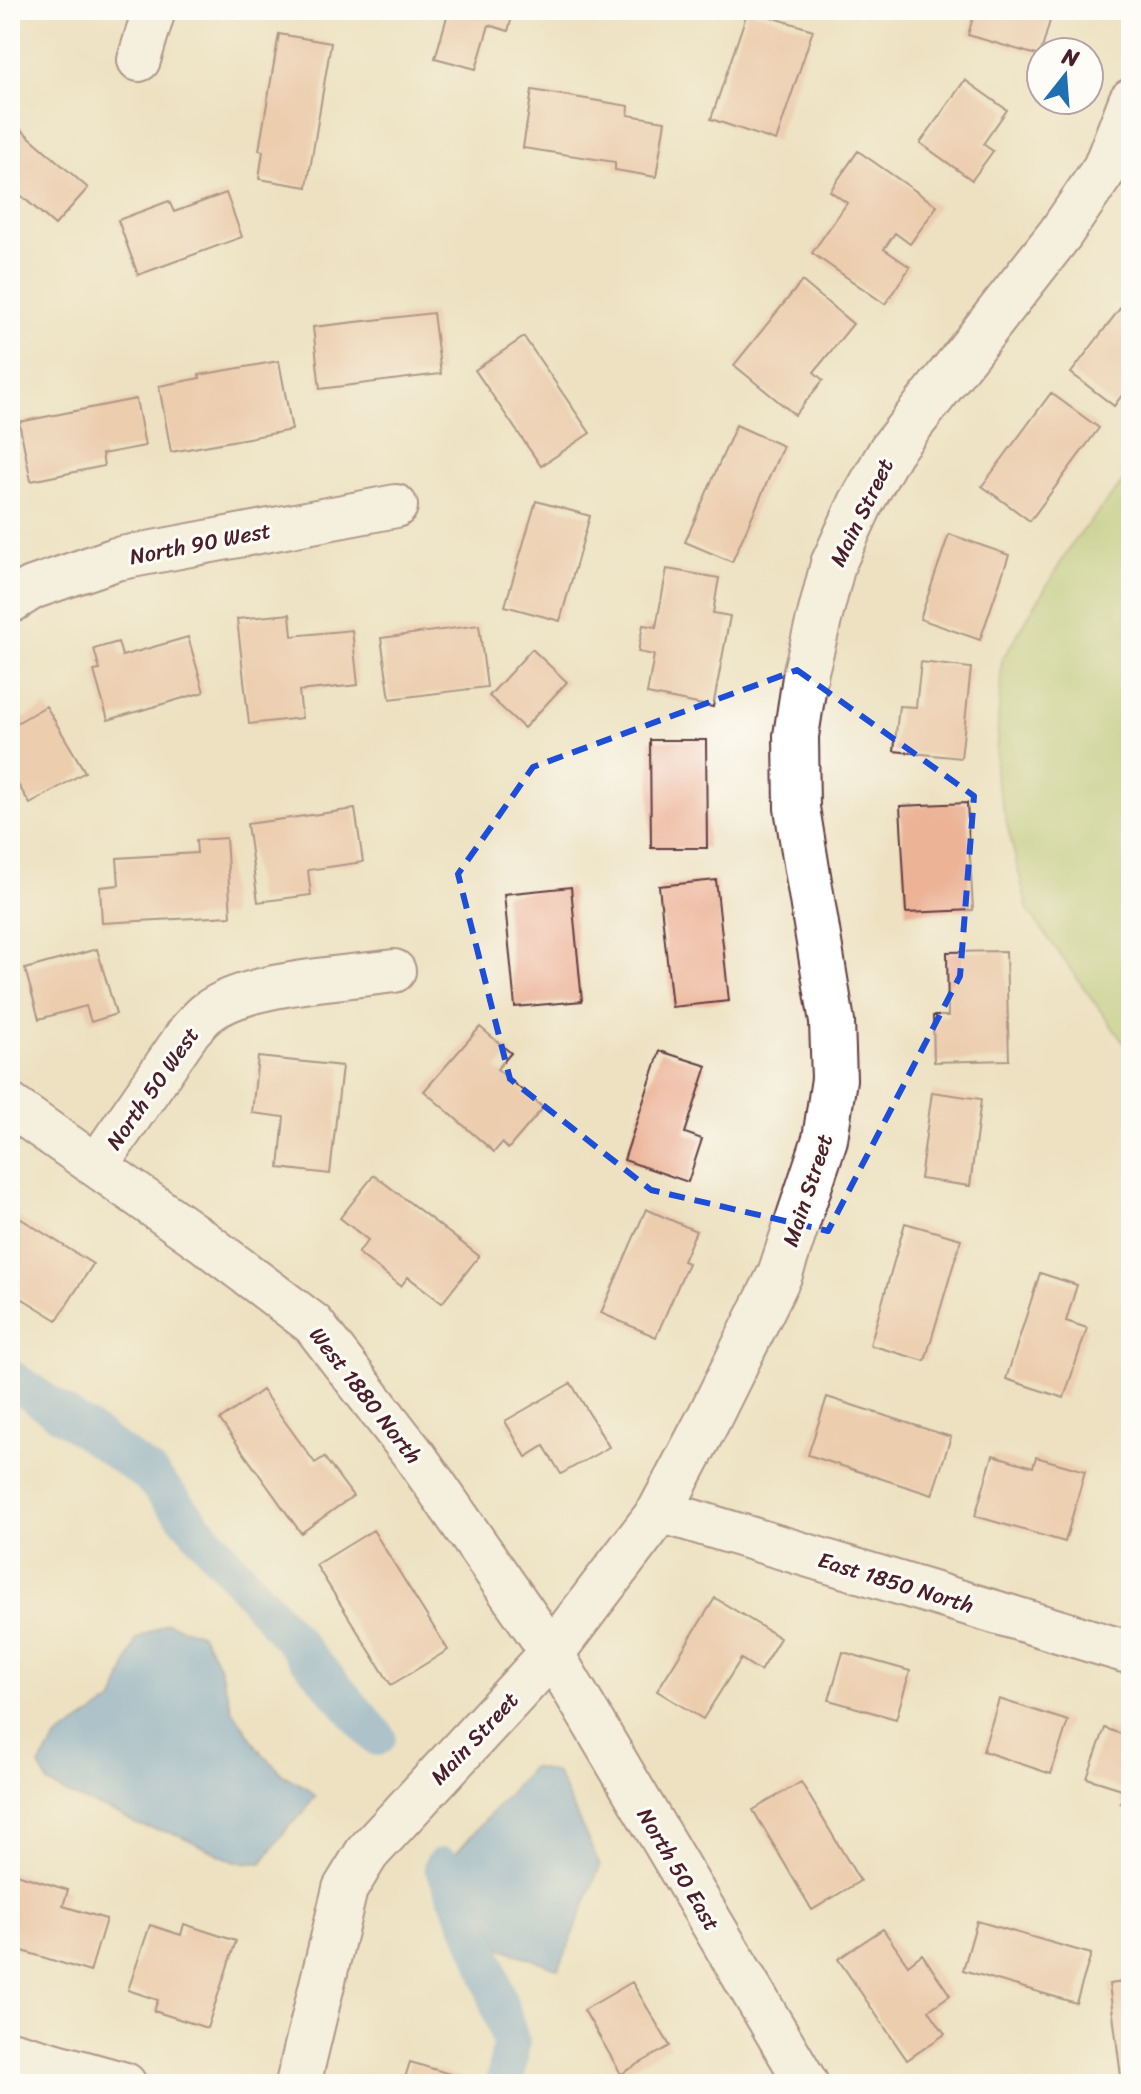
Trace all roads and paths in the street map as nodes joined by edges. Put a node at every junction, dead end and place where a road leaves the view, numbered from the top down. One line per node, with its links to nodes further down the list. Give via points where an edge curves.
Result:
1 (154, 10): 2 (street)
2 (139, 60)
3 (1131, 101): 9 (street, Main Street, via 1105,168 1060,234 891,450 833,564 796,736 797,808 832,1022 834,1079 825,1139 780,1274)
4 (396, 506): 5 (street, North 90 West, via 116,559 32,588)
5 (10, 602)
6 (394, 971): 8 (street, North 50 West, via 279,986 208,1012)
7 (10, 1105): 8 (street, West 1880 North)
8 (97, 1165): 11 (street, West 1880 North, via 313,1324 415,1456)
9 (660, 1511): 10 (street, East 1850 North); 11 (street, Main Street)
10 (1130, 1649)
11 (552, 1653): 14 (street, Main Street, via 367,1853 345,1889); 15 (street, North 50 East)
12 (10, 2052): 13 (street)
13 (125, 2084)
14 (298, 2084)
15 (807, 2084)

